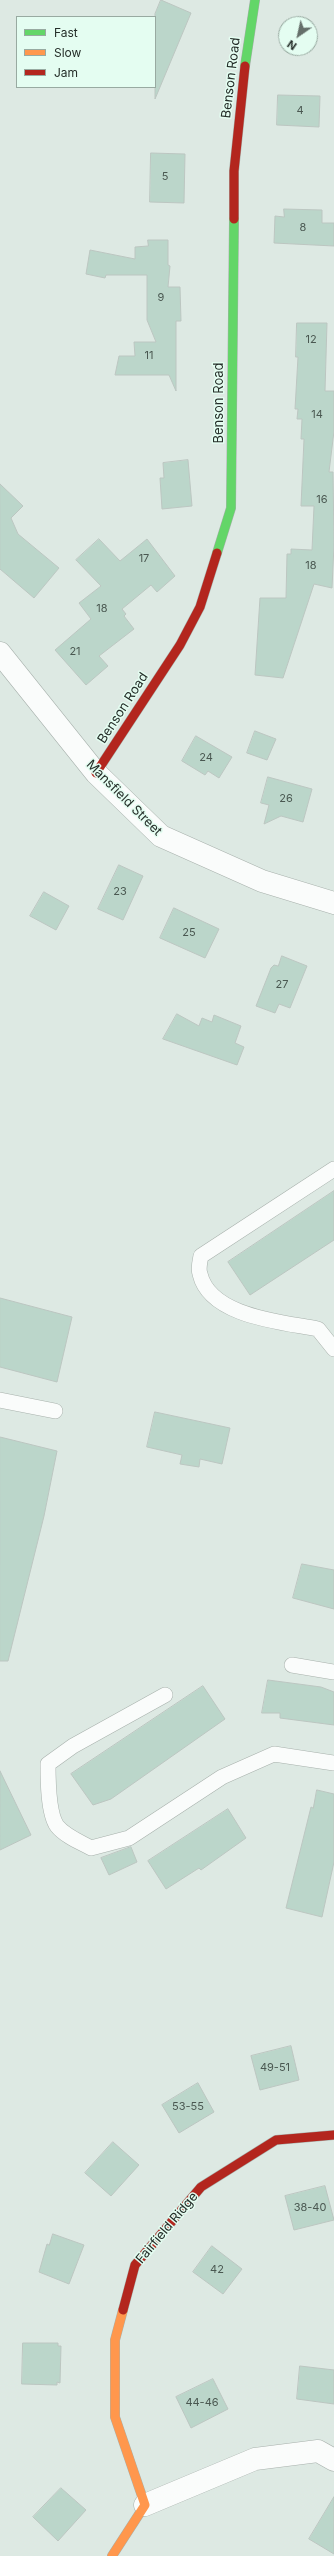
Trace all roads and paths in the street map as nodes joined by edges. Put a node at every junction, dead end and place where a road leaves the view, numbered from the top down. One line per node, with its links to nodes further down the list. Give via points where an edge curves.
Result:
1 (255, 0): 3 (street, Benson Road, via 246,51 234,171 231,508 200,607 180,645)
2 (0, 653): 3 (street, Mansfield Street)
3 (96, 773): 4 (street, Mansfield Street, via 161,836 262,881)
4 (334, 903)
5 (334, 1169): 6 (lane, via 201,1256 200,1274 210,1292 229,1307 245,1314 318,1328)
6 (334, 1350)
7 (0, 1400): 8 (lane)
8 (55, 1412)
9 (292, 1665): 10 (lane)
10 (334, 1672)
11 (165, 1696): 12 (lane, via 73,1746 48,1764 48,1792 56,1825 70,1837 92,1848 129,1838 222,1777 274,1754)
12 (334, 1763)
13 (334, 2135): 15 (street, Fairfield Ridge, via 276,2140 201,2187 135,2265 115,2340 115,2417)
14 (334, 2460): 15 (street, via 318,2452 255,2459)
15 (146, 2505): 16 (street)
16 (112, 2556)

